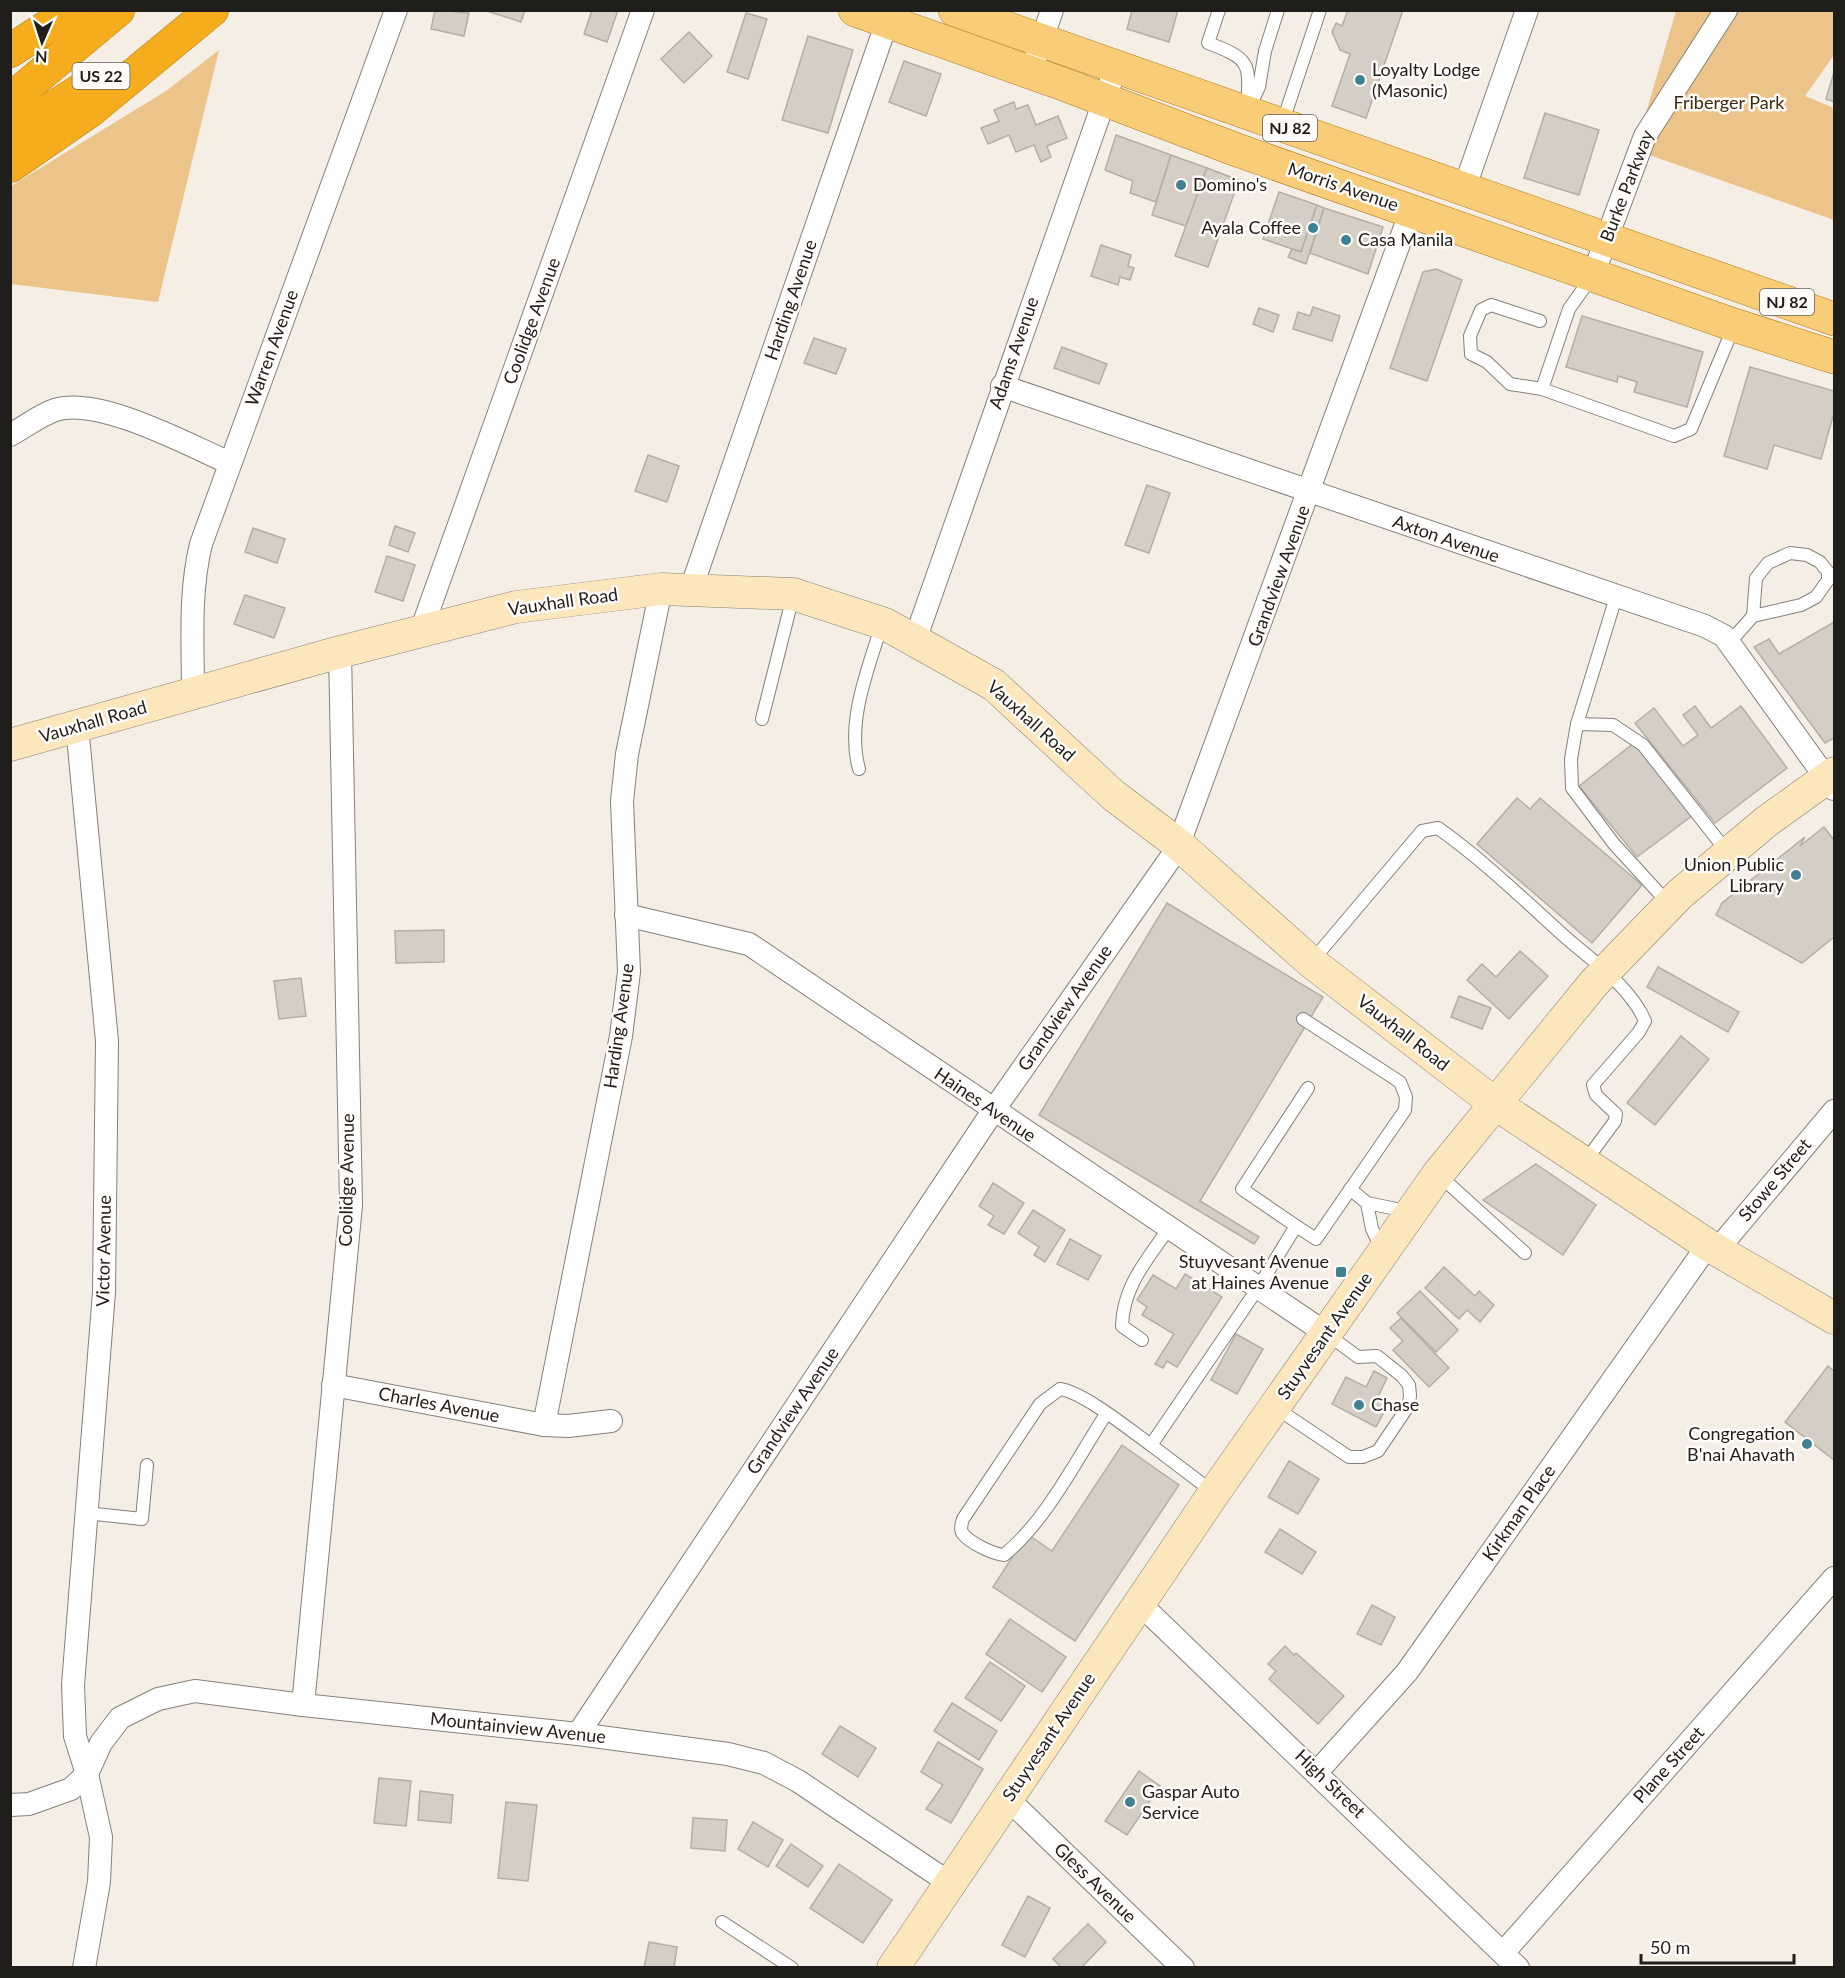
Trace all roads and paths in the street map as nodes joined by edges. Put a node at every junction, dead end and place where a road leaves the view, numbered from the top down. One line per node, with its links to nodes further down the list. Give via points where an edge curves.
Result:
1 (73, 10): 17 (highway)
2 (118, 10): 21 (highway)
3 (187, 10): 24 (highway, US 22, via 91,84)
4 (212, 10): 25 (highway, via 91,110)
5 (396, 10): 37 (street, Warren Avenue)
6 (643, 10): 44 (street, Coolidge Avenue)
7 (855, 10): 15 (main road, Morris Avenue / NJ 82)
8 (955, 10): 16 (main road, Morris Avenue / NJ 82)
9 (1052, 10): 16 (street)
10 (1220, 10): 22 (lane, via 1208,43 1236,54 1246,66)
11 (1278, 10): 22 (lane, via 1264,51 1259,87)
12 (1320, 10): 23 (lane)
13 (1527, 10): 26 (street)
14 (1726, 10): 28 (street, Burke Parkway, via 1654,118 1632,165)
15 (889, 16): 19 (main road, Morris Avenue / NJ 82); 39 (street, Harding Avenue)
16 (1041, 41): 18 (main road, Morris Avenue / NJ 82); 19 (street)
17 (10, 51)
18 (1116, 67): 20 (street, Adams Avenue); 22 (main road, Morris Avenue / NJ 82)
19 (1030, 72): 20 (main road, Morris Avenue / NJ 82)
20 (1104, 99): 27 (main road, Morris Avenue / NJ 82); 34 (street, Adams Avenue)
21 (10, 100)
22 (1247, 113): 23 (main road, Morris Avenue / NJ 82)
23 (1282, 125): 26 (main road, Morris Avenue / NJ 82)
24 (10, 135)
25 (10, 166)
26 (1464, 189): 28 (main road, Morris Avenue / NJ 82)
27 (1411, 211): 29 (main road, Morris Avenue / NJ 82); 38 (street, Grandview Avenue)
28 (1606, 239): 29 (street, Burke Parkway); 30 (main road, Morris Avenue / NJ 82)
29 (1593, 274): 32 (main road, Morris Avenue / NJ 82); 35 (lane, via 1569,309)
30 (1834, 319)
31 (1540, 321): 35 (lane, via 1491,305 1481,310 1470,336 1471,354 1487,362 1510,384)
32 (1734, 325): 33 (main road, Morris Avenue / NJ 82); 35 (lane, via 1691,429 1674,436)
33 (1834, 357)
34 (1002, 387): 38 (street, Axton Avenue); 45 (street, Adams Avenue)
35 (1542, 389)
36 (10, 435): 37 (street, via 56,409 88,408 116,414)
37 (230, 463): 48 (street, Warren Avenue, via 195,570)
38 (1309, 493): 41 (street, Axton Avenue); 55 (street, Grandview Avenue)
39 (676, 589): 40 (street, Vauxhall Road); 44 (street, Vauxhall Road, via 516,607); 58 (street, Harding Avenue, via 627,754 622,801)
40 (793, 594): 43 (street, Vauxhall Road); 49 (lane)
41 (1616, 597): 46 (street, Axton Avenue, via 1705,626); 50 (lane)
42 (1753, 616): 42 (lane, via 1801,605 1816,597 1828,580 1828,572 1820,561 1807,555 1790,553 1768,562 1756,579); 46 (lane)
43 (883, 623): 45 (street, Vauxhall Road); 53 (lane, via 857,718 854,752)
44 (421, 631): 47 (street, Vauxhall Road)
45 (915, 640): 55 (street, Vauxhall Road, via 994,685 1113,795)
46 (1729, 643): 54 (street, Axton Avenue)
47 (340, 652): 48 (street, Vauxhall Road); 80 (street, Coolidge Avenue, via 351,1204)
48 (193, 693): 51 (street, Vauxhall Road)
49 (762, 719)
50 (1577, 724): 56 (lane, via 1613,725 1643,745); 57 (lane, via 1571,759 1572,788 1614,844)
51 (77, 726): 52 (street, Vauxhall Road); 88 (street, Victor Avenue, via 107,1041 104,1292)
52 (10, 745)
53 (859, 769)
54 (1832, 781): 56 (street, Stuyvesant Avenue, via 1767,821)
55 (1178, 844): 59 (street, Vauxhall Road); 64 (street, Grandview Avenue)
56 (1728, 854): 57 (street, Stuyvesant Avenue)
57 (1670, 905): 60 (street, Stuyvesant Avenue)
58 (626, 915): 64 (street, Haines Avenue, via 749,944); 84 (street, Harding Avenue, via 629,972 621,1036)
59 (1311, 962): 60 (lane, via 1422,831 1438,828 1468,849); 63 (street, Vauxhall Road)
60 (1605, 972): 63 (street, Stuyvesant Avenue); 66 (lane, via 1638,1005 1645,1021 1593,1085 1596,1095 1616,1114 1615,1121)
61 (1303, 1019): 68 (lane, via 1400,1082 1406,1097 1406,1110)
62 (1308, 1088): 71 (lane, via 1242,1189)
63 (1497, 1105): 66 (street, Vauxhall Road); 67 (street, Stuyvesant Avenue)
64 (993, 1111): 72 (street, Haines Avenue); 92 (street, Grandview Avenue)
65 (1834, 1111): 73 (street, Stowe Street)
66 (1583, 1164): 73 (street, Vauxhall Road)
67 (1438, 1174): 70 (street, Stuyvesant Avenue); 75 (lane)
68 (1350, 1190): 69 (lane); 71 (lane, via 1317,1239)
69 (1367, 1203): 70 (lane); 74 (lane, via 1372,1229)
70 (1412, 1212): 74 (street, Stuyvesant Avenue)
71 (1296, 1226): 76 (lane)
72 (1169, 1228): 76 (street, Haines Avenue); 79 (lane, via 1135,1277 1122,1304 1122,1326)
73 (1712, 1247): 77 (street, Vauxhall Road); 93 (street, Kirkman Place, via 1407,1672)
74 (1384, 1252): 78 (street, Stuyvesant Avenue)
75 (1525, 1254)
76 (1258, 1288): 78 (street, Haines Avenue); 85 (lane)
77 (1834, 1318)
78 (1327, 1334): 81 (street, Stuyvesant Avenue); 81 (lane, via 1358,1357 1377,1356 1409,1385 1409,1405 1378,1451 1349,1457)
79 (1142, 1340)
80 (333, 1385): 84 (street, Charles Avenue); 91 (street, Coolidge Avenue)
81 (1275, 1407): 87 (street, Stuyvesant Avenue)
82 (1106, 1414): 82 (lane, via 1070,1390 1052,1393 1040,1404 963,1519 963,1534 995,1554 1004,1555 1044,1509); 85 (lane)
83 (611, 1421): 84 (street, Charles Avenue)
84 (544, 1425)
85 (1151, 1445): 87 (lane)
86 (147, 1465): 88 (lane, via 142,1519)
87 (1214, 1493): 90 (street, Stuyvesant Avenue)
88 (86, 1513): 94 (street, Victor Avenue, via 73,1685 75,1736)
89 (1834, 1578): 99 (street, Plane Street)
90 (1139, 1603): 93 (street, High Street); 95 (street, Stuyvesant Avenue)
91 (303, 1706): 92 (street, Mountainview Avenue); 94 (street, Mountainview Avenue, via 195,1691 158,1699 120,1718 101,1743)
92 (578, 1734): 97 (street, Mountainview Avenue, via 764,1762)
93 (1317, 1772): 99 (street, High Street)
94 (87, 1774): 96 (street, via 56,1796); 100 (street, Victor Avenue, via 101,1837 99,1882)
95 (1007, 1798): 97 (street, Stuyvesant Avenue); 103 (street, Gless Avenue)
96 (10, 1805)
97 (951, 1884): 102 (street, Stuyvesant Avenue)
98 (722, 1922): 101 (lane)
99 (1511, 1960)
100 (84, 1968)
101 (792, 1968)
102 (894, 1968)
103 (1183, 1968)

